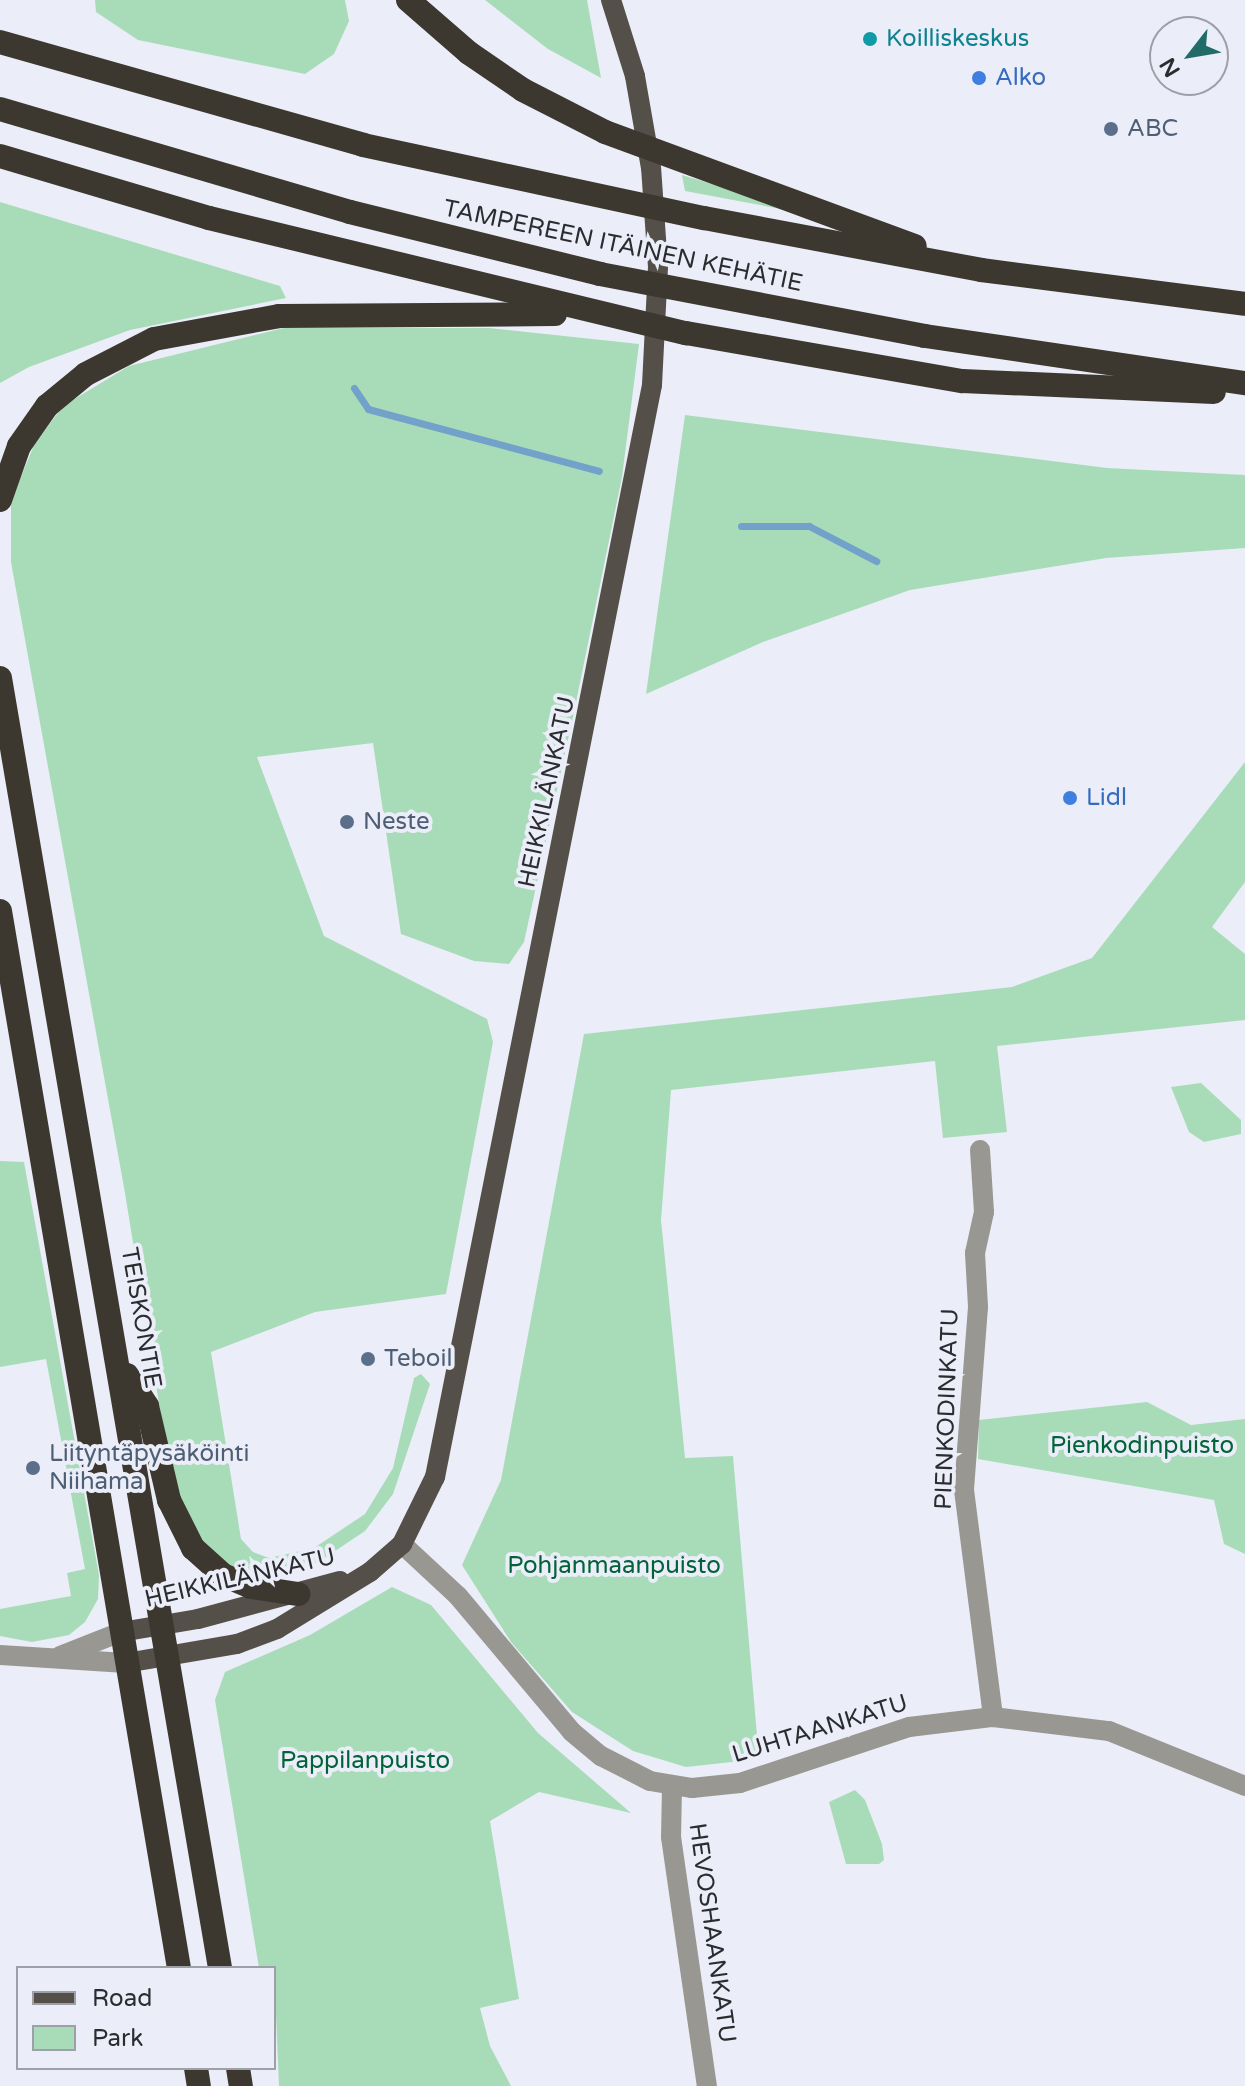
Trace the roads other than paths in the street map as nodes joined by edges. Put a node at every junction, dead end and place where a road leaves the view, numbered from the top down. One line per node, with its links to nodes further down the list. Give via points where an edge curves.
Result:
1 (408, 0): 6 (highway, via 490,68 605,132)
2 (615, 9): 16 (main road, HEIKKILÄNKATU, via 642,112 655,202 658,300 649,405 447,1436 424,1506)
3 (0, 42): 6 (highway, TAMPEREEN ITÄINEN KEHÄTIE, via 363,145)
4 (0, 109): 9 (highway, TAMPEREEN ITÄINEN KEHÄTIE, via 350,212 600,274 925,336)
5 (0, 156): 8 (highway, via 209,218)
6 (981, 270): 7 (highway, TAMPEREEN ITÄINEN KEHÄTIE)
7 (1245, 304)
8 (599, 314): 10 (highway, via 962,381 1132,392); 11 (highway, via 348,312 279,316 154,339 86,374 47,406 19,446)
9 (1245, 383)
10 (1245, 392)
11 (0, 500)
12 (0, 678): 15 (highway, TEISKONTIE)
13 (0, 911): 20 (highway)
14 (980, 1150): 25 (street, PIENKODINKATU, via 984,1212 975,1253 978,1307 964,1490)
15 (121, 1366): 18 (highway, via 147,1406 169,1500 193,1548 223,1575 251,1587); 19 (highway, TEISKONTIE)
16 (402, 1544): 17 (main road, HEIKKILÄNKATU); 26 (street, LUHTAANKATU, via 458,1596 572,1732 617,1766)
17 (370, 1572): 18 (main road, HEIKKILÄNKATU); 22 (main road, HEIKKILÄNKATU, via 277,1629 237,1644)
18 (298, 1594): 19 (main road, HEIKKILÄNKATU)
19 (162, 1625): 20 (main road, HEIKKILÄNKATU); 22 (highway, TEISKONTIE)
20 (121, 1632): 23 (street); 24 (highway)
21 (0, 1655): 23 (street)
22 (168, 1657): 24 (main road, HEIKKILÄNKATU); 29 (highway, TEISKONTIE)
23 (49, 1661): 24 (street)
24 (126, 1663): 28 (highway)
25 (993, 1717): 26 (street, LUHTAANKATU, via 909,1727 762,1778 700,1788); 27 (street, LUHTAANKATU, via 1109,1731)
26 (672, 1786): 30 (street, HEVOSHAANKATU, via 671,1837)
27 (1245, 1786)
28 (179, 1966)
29 (220, 1966)
30 (707, 2086)

